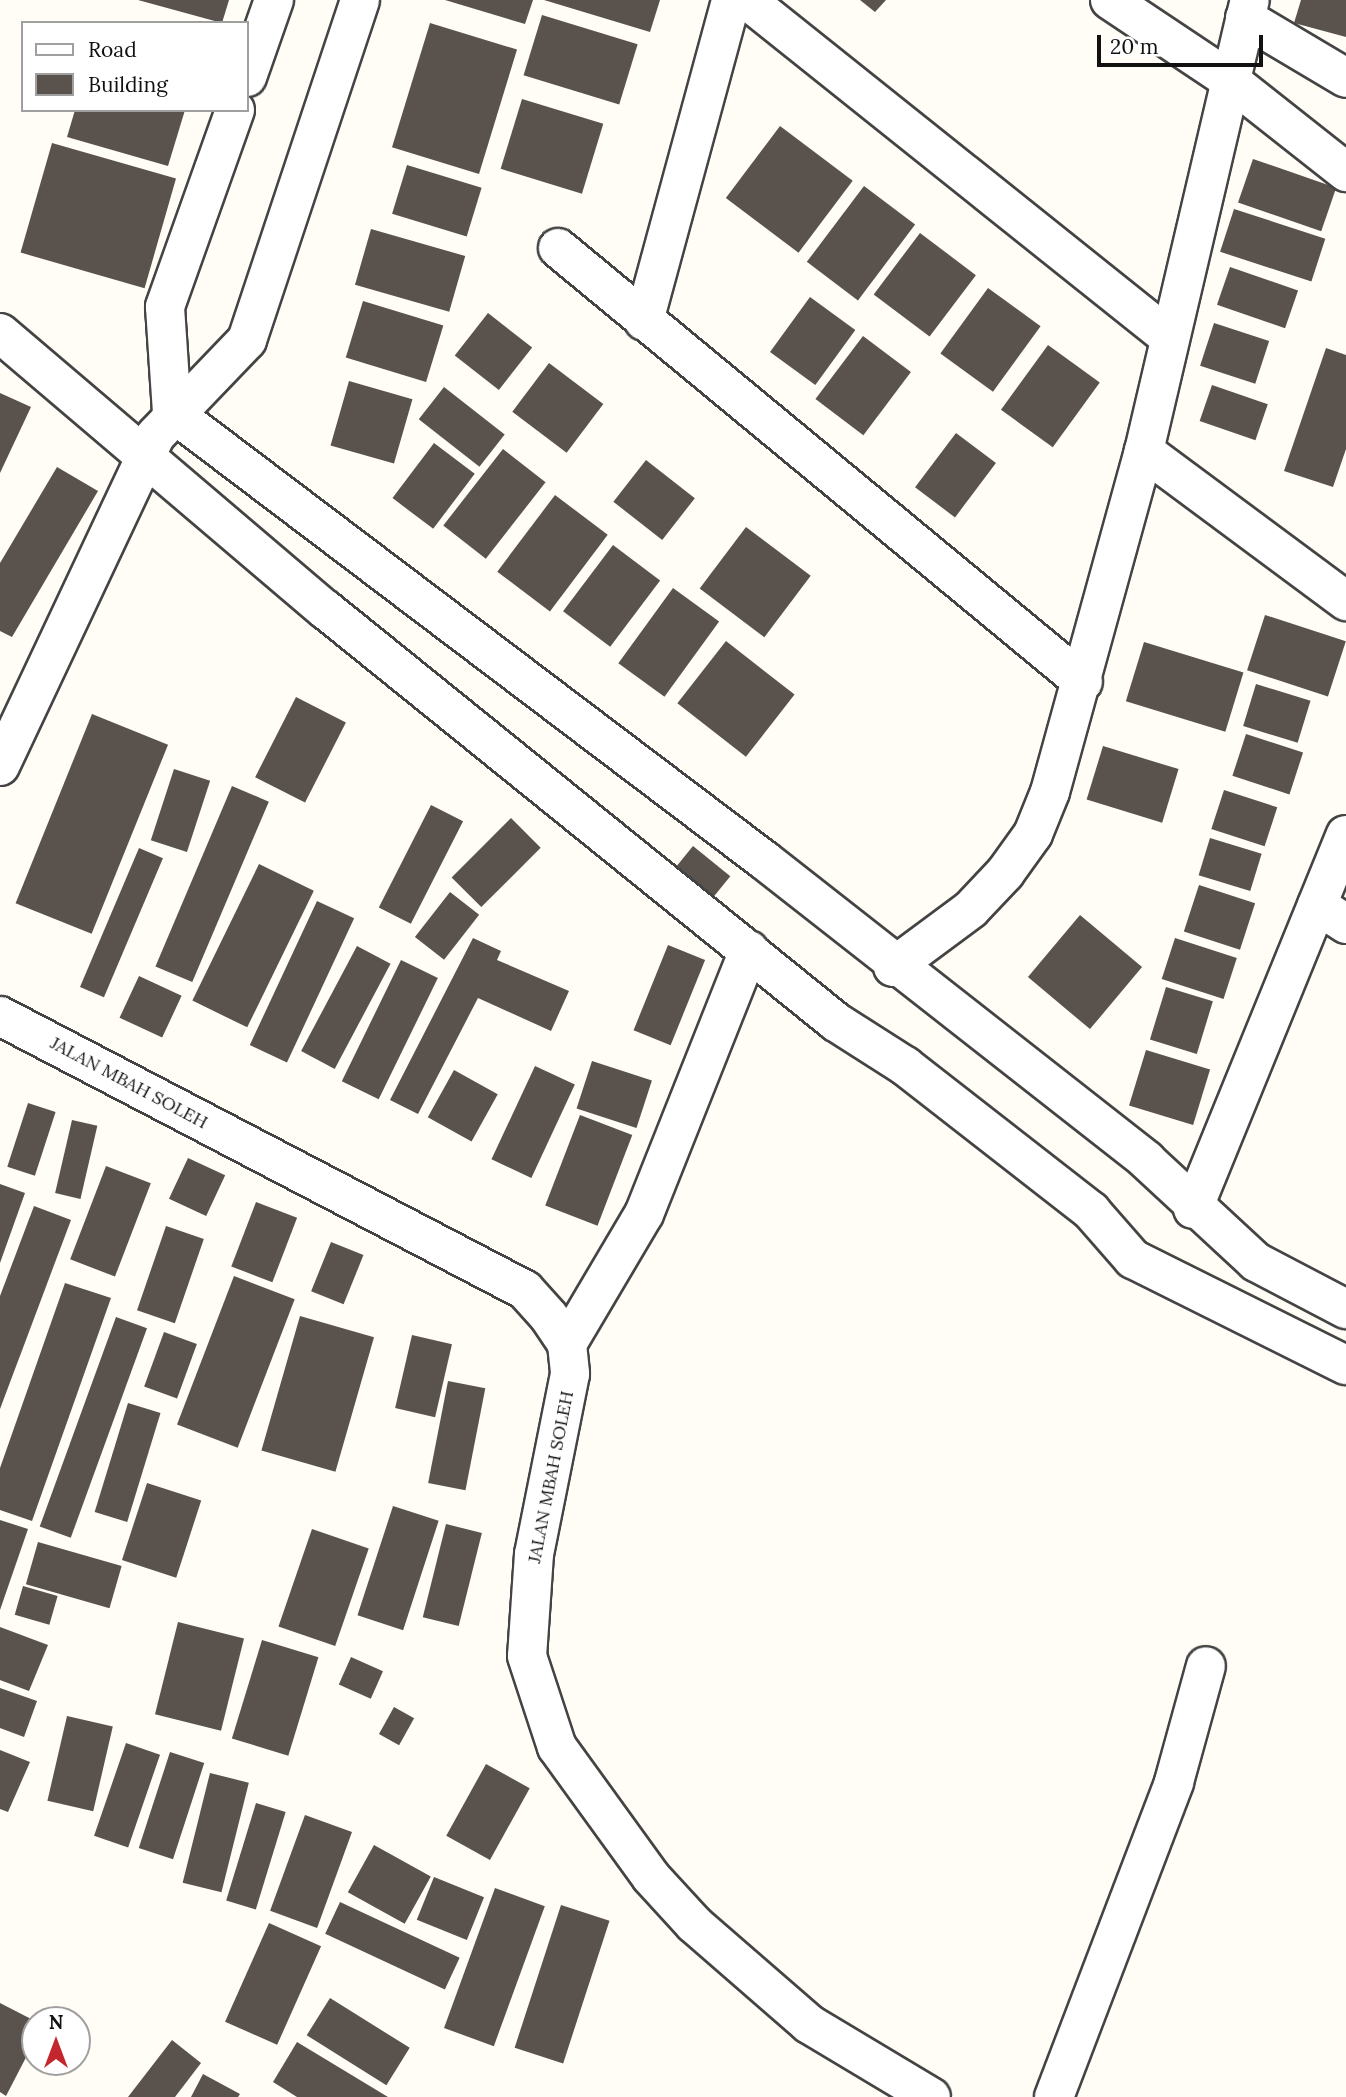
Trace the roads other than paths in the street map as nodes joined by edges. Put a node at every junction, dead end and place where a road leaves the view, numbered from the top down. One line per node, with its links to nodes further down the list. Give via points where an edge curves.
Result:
1 (274, 0): 7 (street)
2 (359, 0): 16 (street, via 247,340)
3 (731, 0): 13 (street)
4 (747, 0): 15 (street)
5 (1110, 0): 8 (street)
6 (1247, 9): 8 (street); 9 (street)
7 (248, 74)
8 (1227, 78): 11 (street); 15 (street)
9 (1346, 78)
10 (234, 112): 16 (street, via 165,307)
11 (1346, 172)
12 (558, 248): 13 (street)
13 (644, 321): 20 (street)
14 (0, 333): 18 (street)
15 (1170, 338): 17 (street)
16 (172, 412): 18 (street); 25 (street, via 764,860)
17 (1144, 451): 19 (street); 20 (street)
18 (146, 456): 21 (street); 24 (street)
19 (1346, 601)
20 (1083, 682): 25 (street, via 1034,834 971,909)
21 (0, 766)
22 (1346, 835): 23 (street)
23 (1332, 915): 27 (street)
24 (749, 950): 29 (street, via 639,1224); 30 (street, via 1091,1211 1133,1259)
25 (893, 967): 27 (street, via 1146,1160)
26 (0, 1016): 29 (street, JALAN MBAH SOLEH, via 525,1290)
27 (1193, 1209): 28 (street, via 1256,1262)
28 (1346, 1309)
29 (567, 1343): 32 (street, JALAN MBAH SOLEH, via 567,1415 534,1554 527,1657 557,1747 651,1877 694,1924 809,2024)
30 (1346, 1365)
31 (1206, 1666): 33 (street, via 1174,1782)
32 (931, 2097)
33 (1054, 2097)

